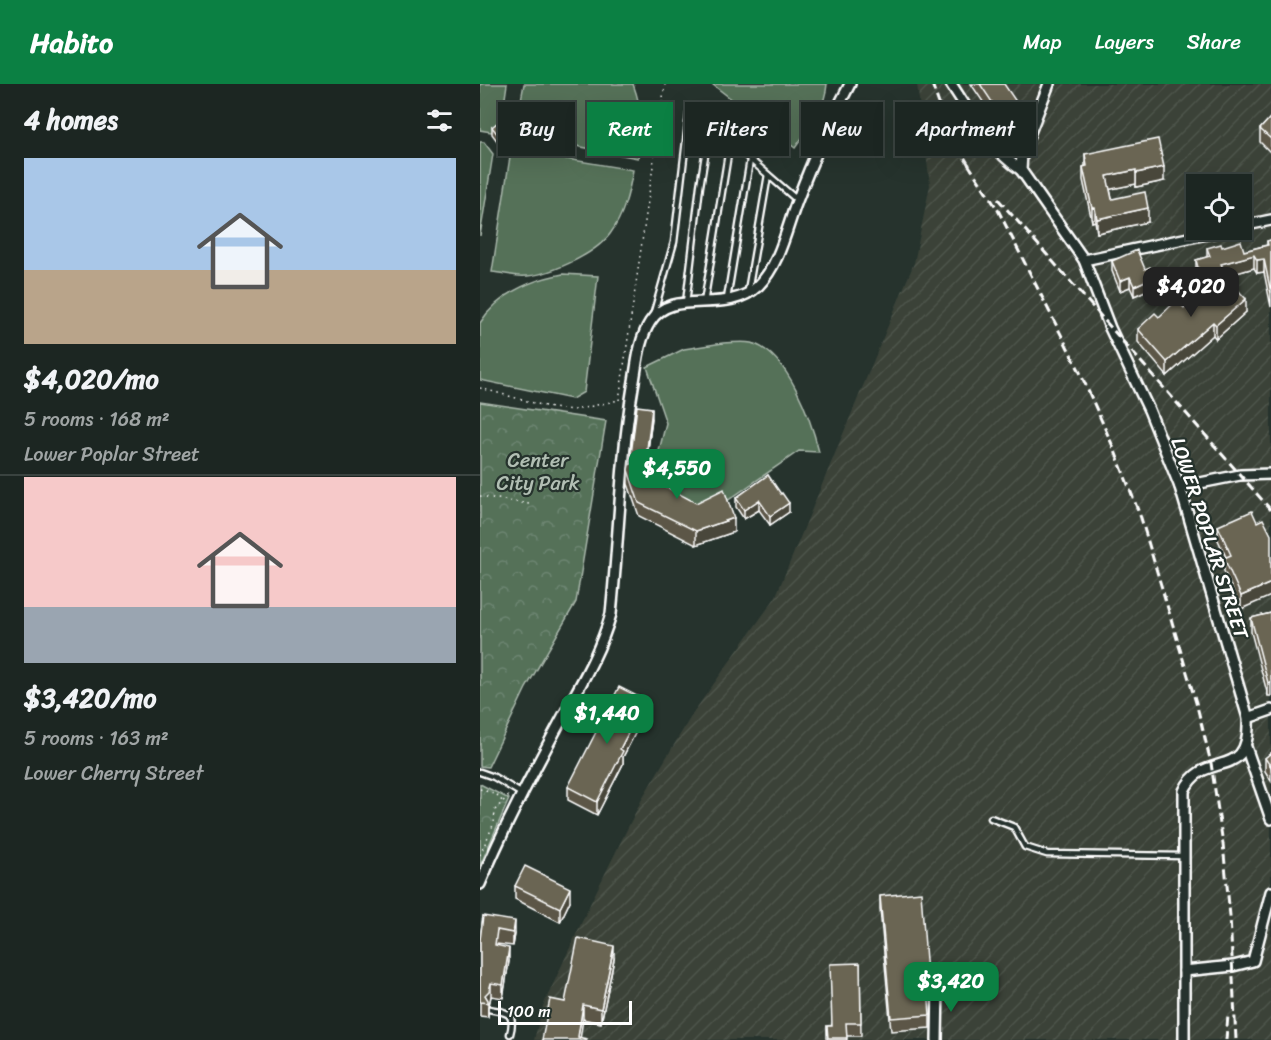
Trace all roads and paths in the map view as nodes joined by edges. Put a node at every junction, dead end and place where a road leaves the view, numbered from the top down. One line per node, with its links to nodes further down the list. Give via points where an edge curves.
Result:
1 (665, 84): 24 (path)
2 (850, 84): 12 (street)
3 (951, 84): 10 (street, LOWER POPLAR STREET, via 992,144)
4 (1049, 84): 10 (street, via 1022,153)
5 (685, 150): 21 (lane, via 674,243)
6 (705, 156): 19 (lane)
7 (728, 156): 20 (lane)
8 (746, 156): 9 (lane)
9 (750, 160): 11 (lane); 18 (lane)
10 (1021, 170): 16 (street, LOWER POPLAR STREET)
11 (768, 176): 12 (lane); 17 (lane)
12 (797, 200): 17 (street, via 773,264)
13 (1271, 220): 14 (street)
14 (1252, 224)
15 (1186, 238): 16 (street)
16 (1083, 260): 26 (street, LOWER POPLAR STREET)
17 (748, 294): 18 (street)
18 (727, 302): 20 (street)
19 (686, 303): 20 (street); 21 (street, via 668,306)
20 (704, 303)
21 (652, 319): 23 (street, via 643,338)
22 (480, 388): 24 (path, via 530,403 575,410)
23 (632, 396): 24 (path); 34 (street, via 607,630)
24 (619, 400)
25 (1271, 474): 26 (street, via 1240,475)
26 (1180, 487): 30 (street, LOWER POPLAR STREET)
27 (480, 496): 28 (path)
28 (528, 504)
29 (1271, 710): 30 (street)
30 (1248, 718): 31 (street, LOWER POPLAR STREET)
31 (1246, 747): 37 (street); 39 (street, via 1234,759 1203,769 1189,781 1184,791)
32 (480, 772): 34 (lane)
33 (480, 789): 35 (path)
34 (518, 792): 35 (path); 40 (street)
35 (503, 801): 38 (path, via 495,810 494,824)
36 (991, 818): 39 (lane, via 1014,827 1025,847 1047,854)
37 (1271, 819)
38 (480, 855)
39 (1184, 856): 42 (street)
40 (480, 884)
41 (1271, 892): 42 (street, via 1252,961)
42 (1184, 971): 47 (street)
43 (938, 985): 46 (street)
44 (489, 1009): 45 (lane, via 509,1014)
45 (510, 1034)
46 (937, 1040)
47 (1184, 1040)

